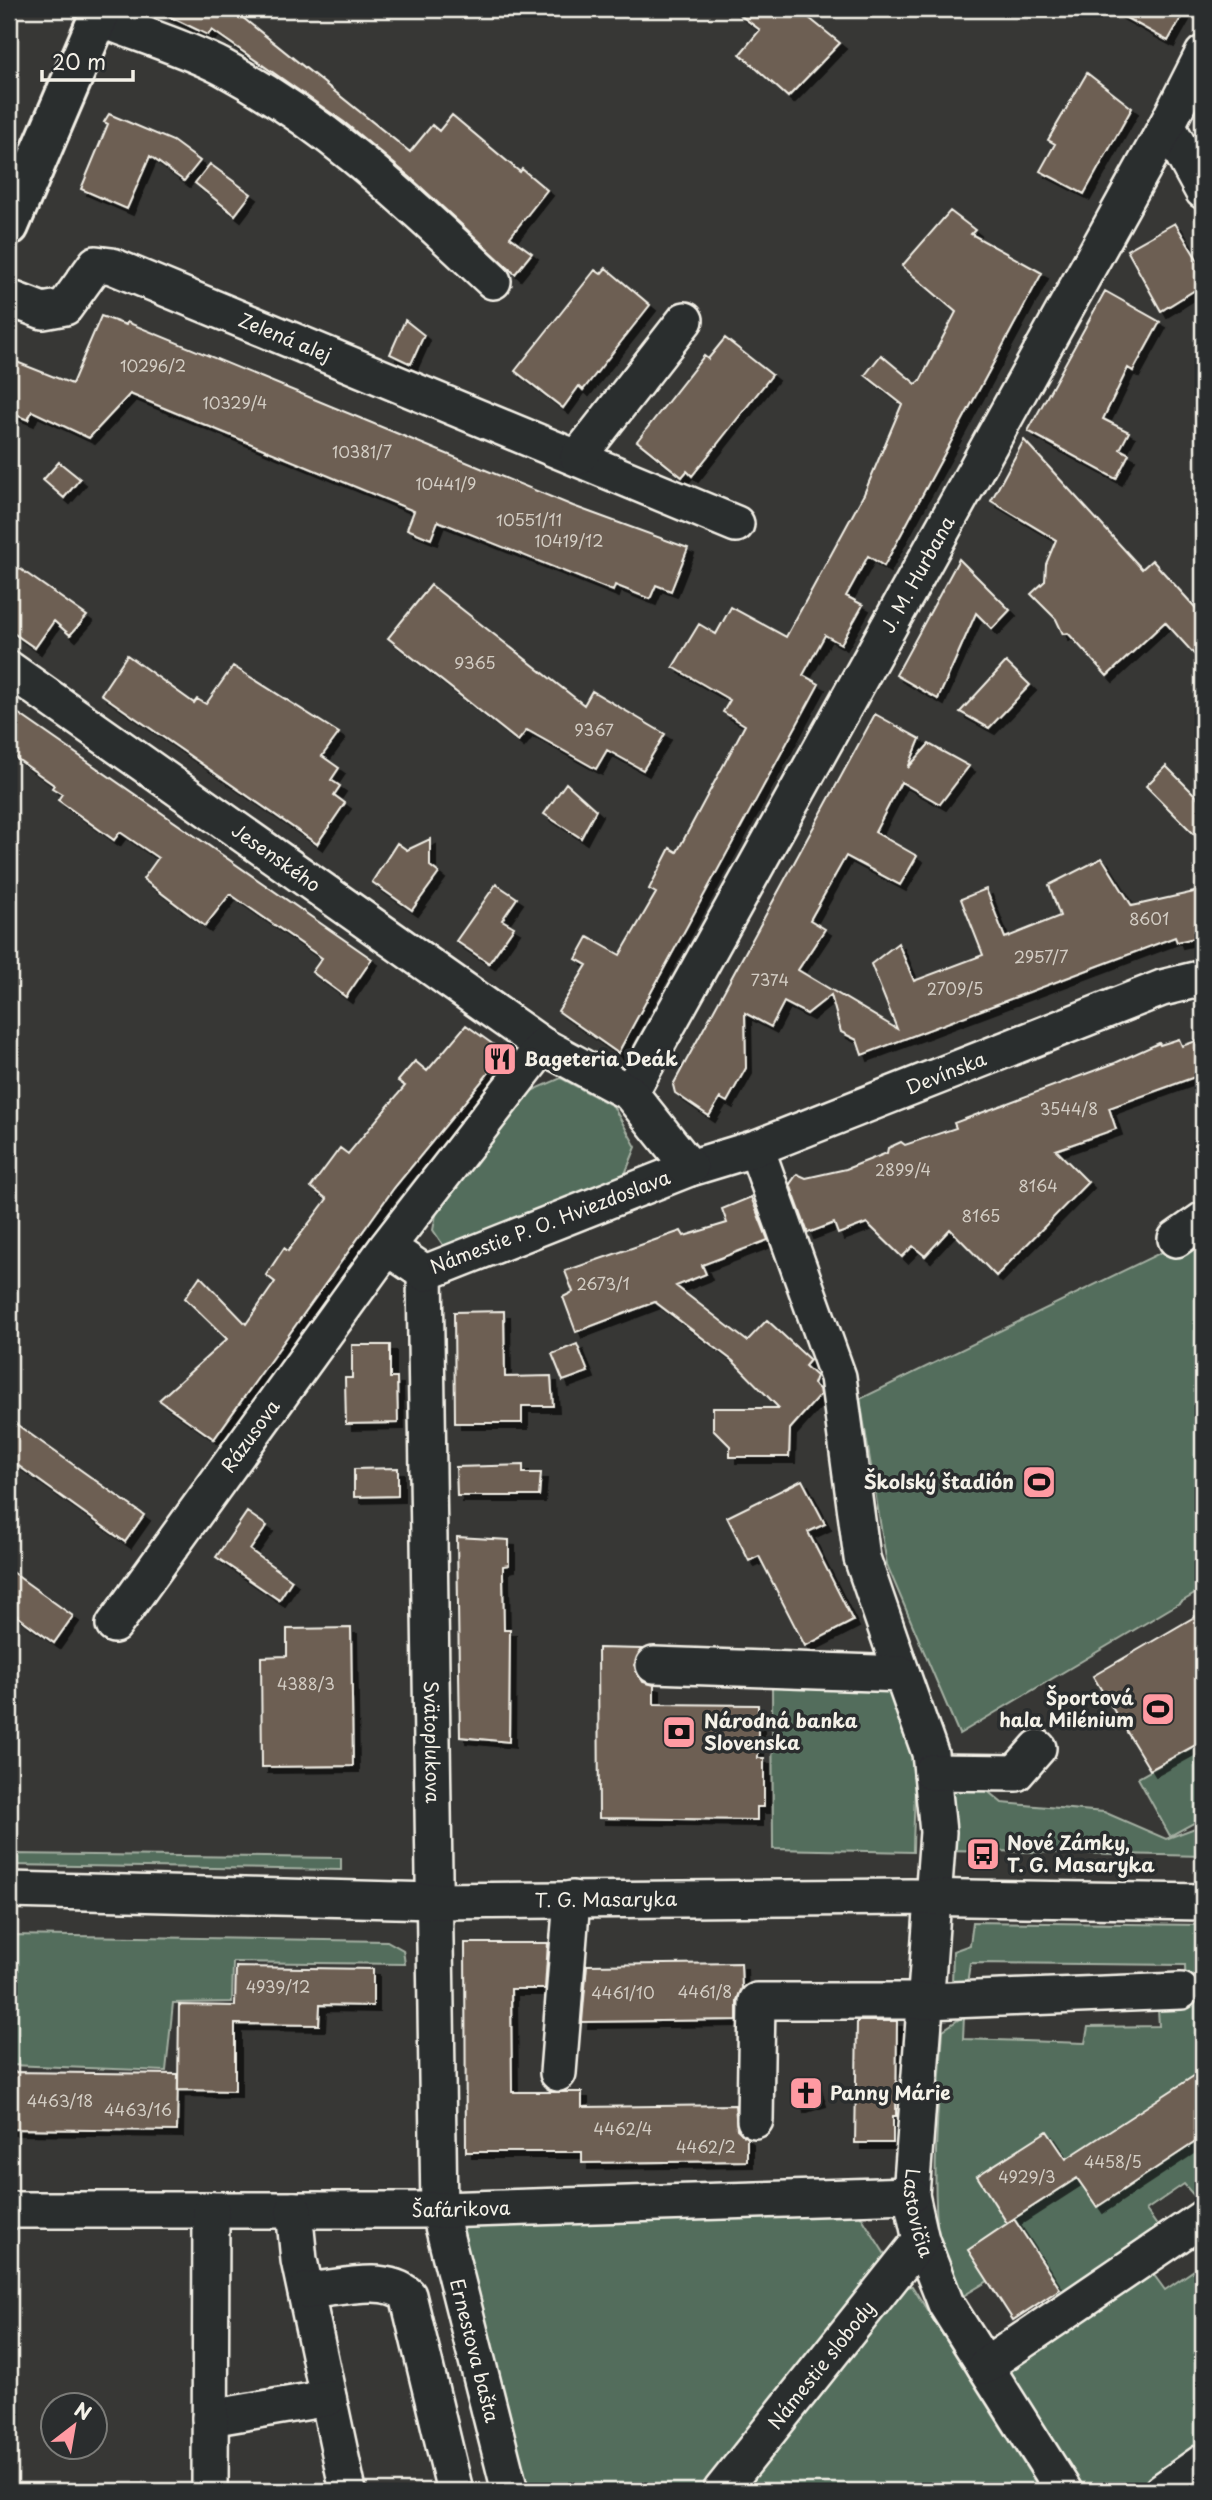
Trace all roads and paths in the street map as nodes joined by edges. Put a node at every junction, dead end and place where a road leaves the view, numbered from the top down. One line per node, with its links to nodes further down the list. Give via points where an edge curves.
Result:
1 (99, 13): 5 (main road); 6 (street, via 219,66 302,114 377,172)
2 (1203, 54): 3 (street, J. M. Hurbana)
3 (1167, 125): 4 (street); 14 (street, J. M. Hurbana)
4 (1203, 191)
5 (9, 226)
6 (493, 281)
7 (9, 298): 9 (street, Zelená alej, via 43,311 65,307 96,264 112,266)
8 (685, 320): 9 (street)
9 (578, 457): 10 (street, Zelená alej)
10 (736, 524)
11 (9, 669): 13 (street, Jesenského)
12 (1203, 978): 15 (street, Devínska, via 1162,988)
13 (542, 1046): 14 (street, Námestie P. O. Hviezdoslava); 17 (street)
14 (630, 1093): 16 (street, Námestie P. O. Hviezdoslava)
15 (756, 1148): 16 (street, Devínska); 21 (street, Lastovičia, via 838,1377 862,1558)
16 (690, 1168): 18 (street, Námestie P. O. Hviezdoslava)
17 (387, 1247): 18 (street, Námestie P. O. Hviezdoslava); 19 (street, Rázusova)
18 (425, 1273): 27 (street, Svätoplukova)
19 (114, 1625)
20 (654, 1665): 21 (street)
21 (902, 1674): 23 (street, Lastovičia, via 930,1753)
22 (1038, 1748): 23 (street, via 1016,1773)
23 (932, 1772): 25 (street, Lastovičia, via 938,1832)
24 (9, 1890): 27 (street, T. G. Masaryka)
25 (934, 1897): 26 (street, T. G. Masaryka); 28 (street, T. G. Masaryka); 30 (street, Lastovičia)
26 (572, 1899): 27 (street, T. G. Masaryka); 31 (street)
27 (435, 1901): 37 (street, Svätoplukova)
28 (1203, 1902)
29 (1181, 1992): 30 (street)
30 (927, 2001): 32 (street, via 757,2001); 33 (street, Lastovičia)
31 (558, 2073)
32 (755, 2120)
33 (911, 2195): 37 (street, Šafárikova); 39 (street, Lastovičia)
34 (9, 2210): 35 (street, Šafárikova)
35 (211, 2210): 36 (street, Šafárikova); 43 (street)
36 (294, 2210): 37 (street, Šafárikova); 40 (street)
37 (439, 2210): 48 (street, Ernestova bašta)
38 (1203, 2218): 41 (street)
39 (921, 2240): 41 (street, Lastovičia, via 946,2304); 49 (street, Námestie slobody)
40 (306, 2291): 42 (street); 47 (street, via 375,2285 399,2287 408,2295)
41 (985, 2366): 50 (street, Lastovičia)
42 (328, 2398): 43 (street); 46 (street)
43 (210, 2417): 45 (street)
44 (1203, 2462): 51 (street)
45 (210, 2491)
46 (348, 2491)
47 (455, 2491)
48 (510, 2491)
49 (721, 2491)
50 (1064, 2491)
51 (1162, 2491)

